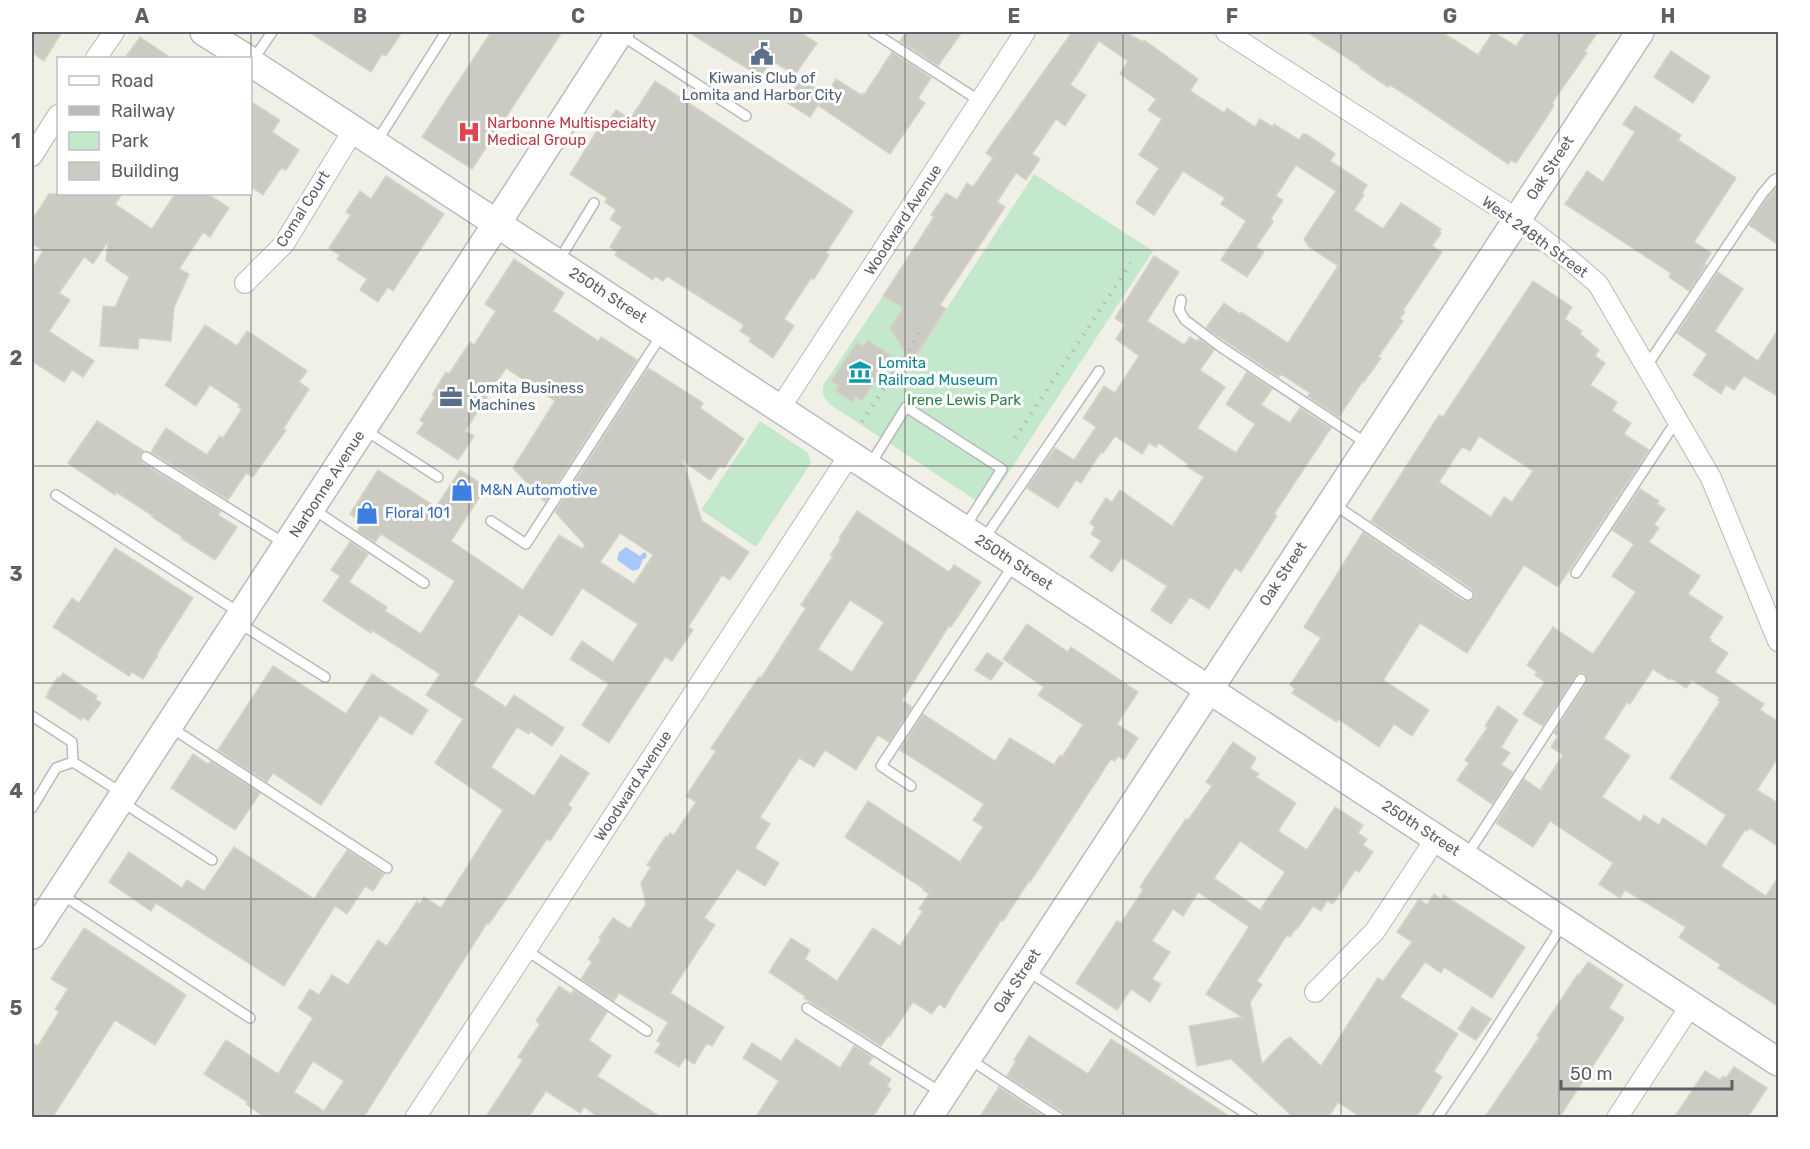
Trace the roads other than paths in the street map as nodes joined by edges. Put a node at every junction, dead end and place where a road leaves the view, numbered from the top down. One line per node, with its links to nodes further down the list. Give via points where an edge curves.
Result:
1 (114, 32): 10 (street)
2 (204, 32): 11 (street, 250th Street)
3 (272, 32): 12 (lane)
4 (446, 32): 17 (lane)
5 (619, 32): 15 (lane); 22 (street, Narbonne Avenue)
6 (873, 32): 14 (lane)
7 (1025, 32): 14 (street, Woodward Avenue)
8 (1226, 32): 21 (street, West 248th Street)
9 (1640, 32): 21 (street, Oak Street)
10 (97, 57)
11 (243, 57)
12 (252, 57)
13 (252, 63): 17 (street, 250th Street)
14 (980, 101): 29 (street, Woodward Avenue)
15 (746, 116)
16 (57, 117): 18 (street)
17 (365, 136): 22 (street, 250th Street); 24 (street, Comal Court, via 284,244)
18 (32, 156)
19 (1779, 178): 27 (lane, via 1762,194)
20 (594, 203): 23 (lane)
21 (1517, 219): 27 (street, West 248th Street, via 1598,284); 32 (street, Oak Street)
22 (497, 223): 23 (street, 250th Street); 31 (street, Narbonne Avenue)
23 (557, 262): 26 (street, 250th Street)
24 (245, 283)
25 (1181, 300): 32 (lane, via 1179,310 1185,320)
26 (663, 332): 29 (street, 250th Street); 39 (lane, via 526,544)
27 (1646, 367): 30 (street, West 248th Street)
28 (1099, 371): 40 (lane)
29 (780, 408): 34 (street, 250th Street)
30 (1677, 420): 43 (lane); 46 (street, West 248th Street, via 1711,478)
31 (363, 429): 35 (lane); 38 (street, Narbonne Avenue)
32 (1368, 444): 37 (street, Oak Street)
33 (146, 457): 41 (lane)
34 (859, 460): 40 (street, 250th Street); 40 (lane, via 906,407 1002,469); 65 (street, Woodward Avenue)
35 (438, 477)
36 (56, 495): 47 (lane)
37 (1330, 502): 45 (lane); 51 (street, Oak Street)
38 (311, 508): 41 (street, Narbonne Avenue); 44 (lane)
39 (491, 521)
40 (973, 535): 42 (street, 250th Street)
41 (287, 545): 47 (street, Narbonne Avenue)
42 (1015, 562): 51 (street, 250th Street); 55 (lane, via 881,766)
43 (1576, 573)
44 (424, 583)
45 (1468, 595)
46 (1773, 613): 48 (street, West 248th Street)
47 (239, 618): 49 (lane); 53 (street, Narbonne Avenue)
48 (1779, 640)
49 (325, 677)
50 (1581, 679): 59 (lane)
51 (1208, 688): 58 (street, 250th Street); 66 (street, Oak Street)
52 (32, 716): 54 (lane, via 72,742)
53 (168, 725): 56 (street, Narbonne Avenue); 61 (lane)
54 (73, 762): 56 (lane); 57 (lane, via 56,768)
55 (911, 786)
56 (122, 797): 60 (lane); 62 (street, Narbonne Avenue)
57 (32, 807)
58 (1436, 838): 59 (street, 250th Street); 67 (street, via 1375,931)
59 (1466, 857): 63 (street, 250th Street)
60 (212, 860)
61 (387, 868)
62 (59, 892): 64 (street, Narbonne Avenue); 70 (lane)
63 (1565, 922): 68 (street, 250th Street); 78 (lane)
64 (32, 935)
65 (526, 950): 71 (lane); 75 (street, Woodward Avenue)
66 (1024, 969): 72 (street, Oak Street); 77 (lane)
67 (1315, 992)
68 (1691, 1005): 73 (street, 250th Street); 79 (street)
69 (807, 1008): 74 (lane)
70 (250, 1018)
71 (647, 1031)
72 (966, 1058): 74 (street, Oak Street); 76 (lane)
73 (1779, 1062)
74 (936, 1109)
75 (415, 1118)
76 (1059, 1118)
77 (1253, 1118)
78 (1437, 1118)
79 (1617, 1118)

